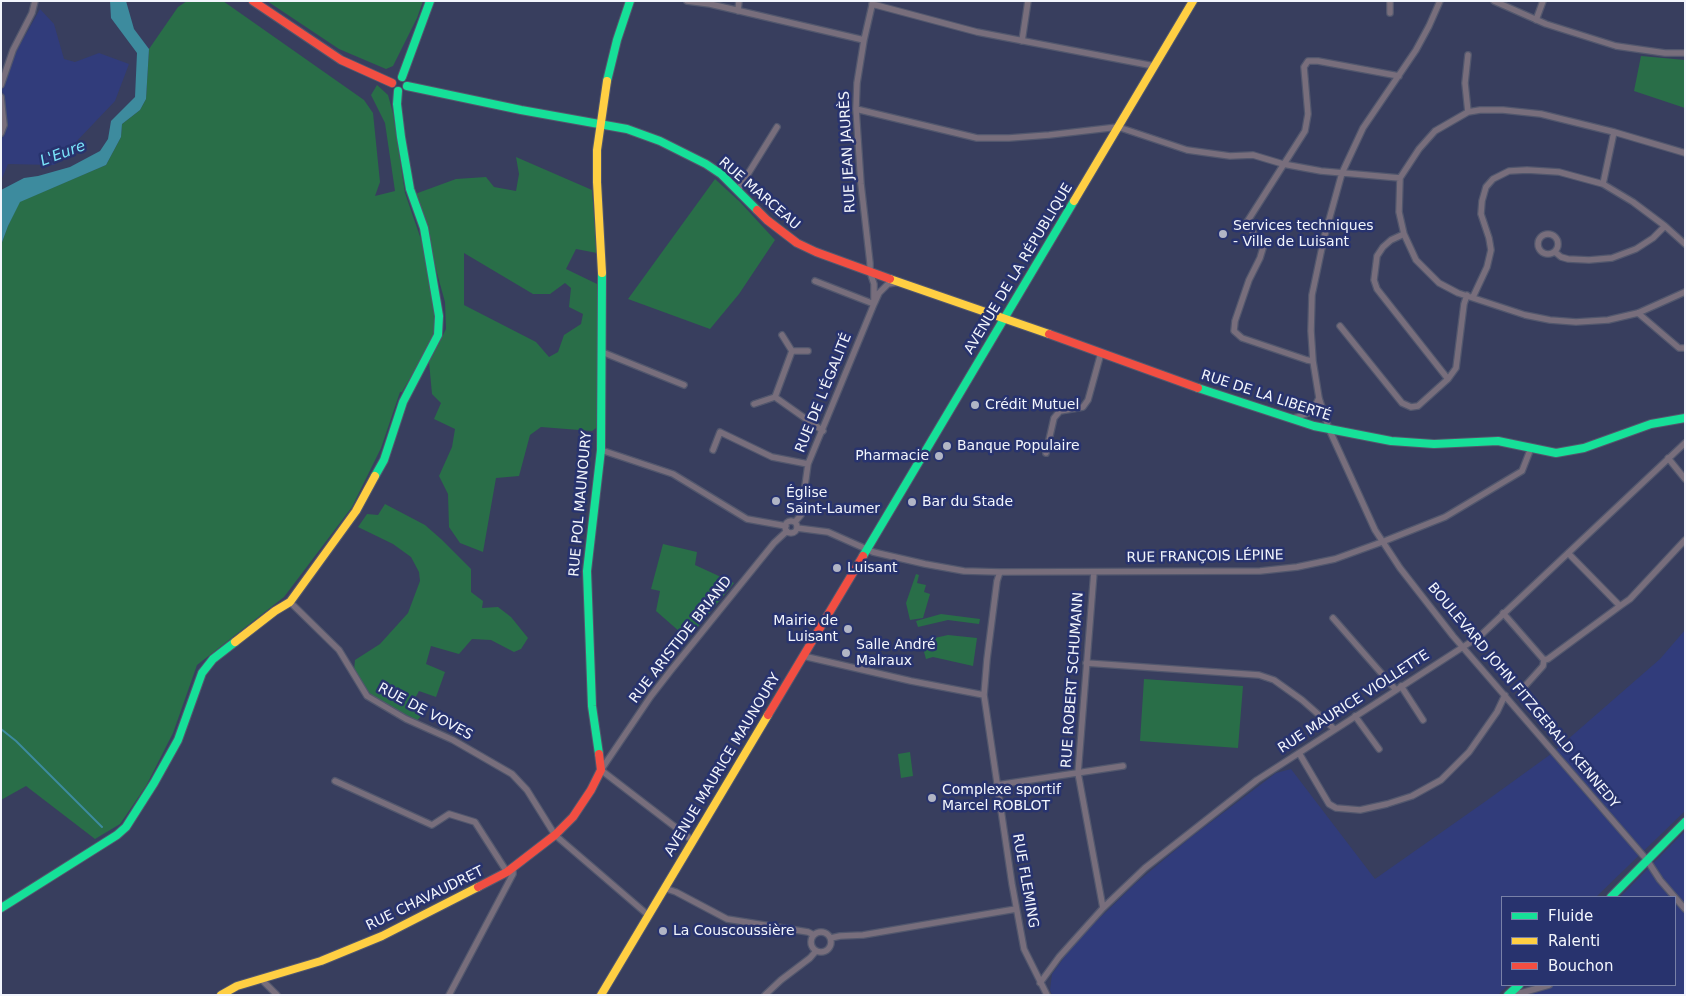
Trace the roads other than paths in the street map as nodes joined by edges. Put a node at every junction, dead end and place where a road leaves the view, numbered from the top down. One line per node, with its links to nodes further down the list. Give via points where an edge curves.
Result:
1 (35, 1): 25 (street)
2 (253, 1): 24 (street, via 341,60)
3 (430, 1): 23 (street)
4 (630, 1): 31 (street, RUE POL MAUNOURY, via 604,91)
5 (688, 1): 14 (street)
6 (739, 1): 14 (street)
7 (1028, 1): 18 (street)
8 (1193, 1): 21 (street, AVENUE DE LA RÉPUBLIQUE)
9 (1390, 1): 15 (street)
10 (1440, 1): 22 (street, BOULEVARD JOHN FITZGERALD KENNEDY)
11 (1494, 1): 16 (street)
12 (1543, 1): 16 (street)
13 (872, 3): 17 (street, RUE JEAN JAURÈS); 18 (street)
14 (738, 11): 17 (street)
15 (1390, 13)
16 (1536, 20): 19 (street, via 1616,46)
17 (864, 40): 29 (street, RUE JEAN JAURÈS)
18 (1022, 41): 21 (street)
19 (1685, 53)
20 (1468, 55): 30 (street, via 1465,83)
21 (1154, 66): 33 (street, AVENUE DE LA RÉPUBLIQUE)
22 (1399, 76): 37 (street, via 1308,61 1304,67 1308,114 1305,131); 38 (street, BOULEVARD JOHN FITZGERALD KENNEDY, via 1364,128)
23 (402, 77): 24 (street); 26 (street, via 406,79)
24 (392, 83): 27 (street)
25 (1, 85)
26 (407, 86): 27 (street); 31 (street, RUE MARCEAU)
27 (398, 92): 87 (street, via 401,137 410,189 424,228 439,316 438,335 403,402 384,460 361,502)
28 (1, 97): 35 (street, via 4,125)
29 (856, 109): 33 (street, via 977,138 1049,135); 46 (street, RUE JEAN JAURÈS)
30 (1468, 112): 34 (street, via 1503,110 1541,114); 39 (street, via 1435,131)
31 (599, 124): 41 (street, RUE MARCEAU, via 627,129 660,141 706,164); 59 (street, RUE POL MAUNOURY, via 597,182)
32 (777, 127): 41 (street)
33 (1118, 127): 37 (street, via 1187,150 1230,156 1253,155); 53 (street, AVENUE DE LA RÉPUBLIQUE)
34 (1614, 132): 36 (street); 40 (street)
35 (1, 133)
36 (1685, 153)
37 (1283, 164): 38 (street); 61 (street, via 1247,222 1263,248 1249,280 1234,331 1242,338)
38 (1342, 173): 39 (street); 61 (street, BOULEVARD JOHN FITZGERALD KENNEDY, via 1312,295)
39 (1400, 178): 43 (street, via 1399,212)
40 (1603, 184): 42 (street); 50 (street, via 1559,172 1527,170 1509,171 1493,179 1486,187 1481,214 1491,250 1488,267)
41 (738, 190): 46 (street, RUE MARCEAU, via 797,244)
42 (1665, 226): 44 (street); 45 (street, via 1636,249 1612,258 1568,258)
43 (1404, 234): 50 (street, via 1416,260 1439,282); 62 (street, via 1391,240 1377,256 1376,288)
44 (1685, 244)
45 (1555, 252)
46 (870, 272): 48 (street, RUE MARCEAU); 51 (street, RUE DE L'ÉGALITÉ)
47 (815, 281): 51 (street)
48 (899, 282): 51 (street, RUE DE L'ÉGALITÉ, via 888,284); 53 (street, RUE MARCEAU)
49 (1685, 292): 52 (street)
50 (1470, 296): 52 (street, via 1517,313 1550,320 1608,320); 62 (street, via 1464,304 1456,368)
51 (874, 304): 70 (street, RUE DE L'ÉGALITÉ)
52 (1638, 313): 56 (street, via 1679,348)
53 (1004, 318): 60 (street, RUE DE LA LIBERTÉ); 83 (street, AVENUE DE LA RÉPUBLIQUE)
54 (1340, 326): 62 (street, via 1402,403 1418,406)
55 (782, 335): 57 (street)
56 (1685, 348)
57 (792, 351): 58 (street); 64 (street)
58 (808, 351)
59 (602, 352): 63 (street); 73 (street, RUE POL MAUNOURY)
60 (1101, 353): 67 (street, RUE DE LA LIBERTÉ); 75 (street, via 1088,400 1083,406 1060,411 1054,418)
61 (1313, 361): 65 (street, BOULEVARD JOHN FITZGERALD KENNEDY)
62 (1448, 380)
63 (684, 385)
64 (775, 397): 66 (street); 70 (street)
65 (1319, 398): 67 (street, via 1308,413); 69 (street, BOULEVARD JOHN FITZGERALD KENNEDY)
66 (754, 404)
67 (1289, 418): 69 (street, RUE DE LA LIBERTÉ)
68 (1685, 418): 72 (street, via 1651,424 1567,452)
69 (1328, 429): 72 (street, RUE DE LA LIBERTÉ, via 1392,441 1434,444 1498,441); 82 (street, BOULEVARD JOHN FITZGERALD KENNEDY)
70 (823, 430): 77 (street, RUE DE L'ÉGALITÉ)
71 (1685, 443): 76 (street, RUE MAURICE VIOLLETTE)
72 (1531, 448): 82 (street, RUE FRANÇOIS LÉPINE, via 1522,471 1445,517)
73 (601, 450): 80 (street, via 673,474 748,519); 105 (street, RUE POL MAUNOURY, via 587,570 592,706)
74 (712, 450): 77 (street, via 720,432 772,457)
75 (1046, 453)
76 (1668, 458): 78 (street); 84 (street, RUE MAURICE VIOLLETTE)
77 (808, 464): 79 (street, RUE DE L'ÉGALITÉ, via 801,515)
78 (1685, 479)
79 (796, 525): 80 (street, via 788,522); 80 (street, via 793,533); 83 (street, RUE FRANÇOIS LÉPINE, via 828,532)
80 (786, 529): 105 (street, RUE ARISTIDE BRIAND, via 651,696)
81 (1685, 540): 88 (street)
82 (1382, 542): 86 (street, RUE FRANÇOIS LÉPINE, via 1335,559 1260,571); 91 (street, BOULEVARD JOHN FITZGERALD KENNEDY)
83 (866, 549): 85 (street, RUE FRANÇOIS LÉPINE, via 964,571); 92 (street, AVENUE MAURICE MAUNOURY)
84 (1568, 553): 88 (street); 89 (street, RUE MAURICE VIOLLETTE)
85 (1000, 572): 86 (street, RUE FRANÇOIS LÉPINE); 97 (street, RUE FLEMING)
86 (1094, 572): 94 (street, RUE ROBERT SCHUMANN)
87 (290, 602): 110 (street, RUE DE VOVES, via 338,650 367,696 512,774 527,790); 118 (street, via 213,659 202,672 178,740 126,827)
88 (1620, 606): 93 (street)
89 (1503, 614): 91 (street, RUE MAURICE VIOLLETTE, via 1480,636); 93 (street)
90 (1334, 618): 96 (street)
91 (1463, 646): 96 (street, RUE MAURICE VIOLLETTE); 98 (street, BOULEVARD JOHN FITZGERALD KENNEDY)
92 (802, 656): 97 (street); 111 (street, AVENUE MAURICE MAUNOURY)
93 (1544, 660): 95 (street, via 1543,666)
94 (1086, 663): 101 (street, via 1259,675 1274,680 1314,710); 106 (street, RUE ROBERT SCHUMANN)
95 (1525, 686)
96 (1399, 688): 99 (street, RUE MAURICE VIOLLETTE); 100 (street)
97 (984, 695): 108 (street, RUE FLEMING)
98 (1505, 695): 103 (street, via 1469,752 1441,780 1412,796 1387,804 1360,810 1336,808 1329,804); 112 (street, BOULEVARD JOHN FITZGERALD KENNEDY)
99 (1355, 716): 101 (street, RUE MAURICE VIOLLETTE); 102 (street)
100 (1423, 720)
101 (1334, 730): 103 (street, RUE MAURICE VIOLLETTE)
102 (1379, 750)
103 (1298, 753): 119 (street, RUE MAURICE VIOLLETTE, via 1257,780 1152,862)
104 (1123, 766): 106 (street)
105 (601, 770): 110 (street, RUE CHAVAUDRET, via 583,803); 111 (street)
106 (1078, 773): 108 (street); 119 (street, RUE ROBERT SCHUMANN)
107 (335, 780): 113 (street, via 432,825 448,814 475,822)
108 (997, 785): 120 (street, RUE FLEMING)
109 (1685, 822): 112 (street)
110 (555, 836): 113 (street, RUE CHAVAUDRET); 122 (street, RUE DE VOVES)
111 (692, 840): 114 (street, AVENUE MAURICE MAUNOURY)
112 (1647, 860): 115 (street); 116 (street, BOULEVARD JOHN FITZGERALD KENNEDY)
113 (510, 870): 126 (street, RUE CHAVAUDRET, via 382,936 321,961); 133 (street, via 513,874)
114 (664, 888): 122 (street, AVENUE MAURICE MAUNOURY); 123 (street, via 727,919)
115 (1612, 896)
116 (1674, 896)
117 (1676, 899): 121 (street, BOULEVARD JOHN FITZGERALD KENNEDY)
118 (1, 908)
119 (1103, 908): 127 (street, RUE MAURICE VIOLLETTE)
120 (1016, 909): 124 (street); 127 (street, RUE FLEMING, via 1024,949)
121 (1685, 909)
122 (648, 915): 134 (street, AVENUE MAURICE MAUNOURY)
123 (814, 935): 124 (street, via 824,932); 125 (street, via 811,945)
124 (831, 938): 125 (street, via 828,950)
125 (816, 951): 135 (street)
126 (261, 979): 129 (street, RUE CHAVAUDRET, via 237,986); 132 (street)
127 (1040, 983): 131 (street, RUE FLEMING)
128 (1546, 986): 130 (street)
129 (227, 993)
130 (1510, 993)
131 (1045, 994)
132 (277, 995)
133 (449, 995)
134 (601, 995)
135 (765, 995)

